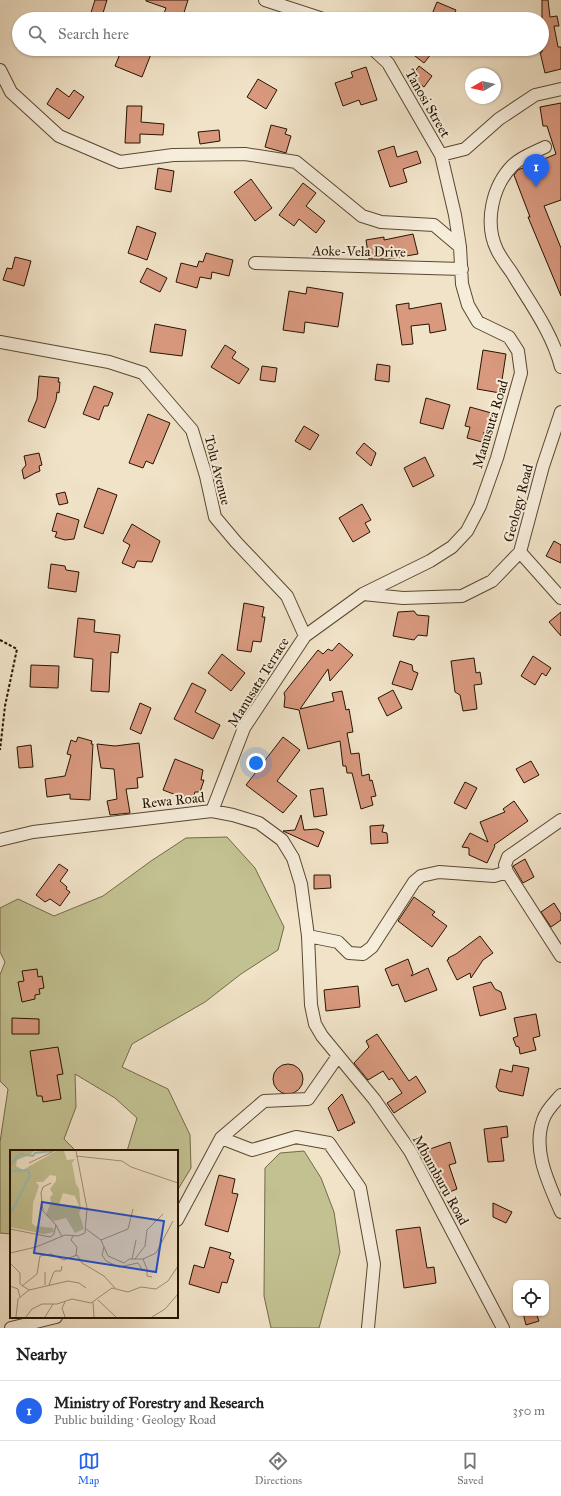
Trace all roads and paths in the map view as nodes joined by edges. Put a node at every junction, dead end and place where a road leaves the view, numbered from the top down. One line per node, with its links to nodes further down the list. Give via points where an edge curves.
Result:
1 (265, 0): 2 (street)
2 (302, 12)
3 (380, 56): 7 (street, Tanosi Street, via 388,63)
4 (0, 70): 8 (street, via 11,92 60,136 120,162 173,155 245,154 296,162 362,216 381,222 434,225)
5 (561, 89): 7 (street, via 535,95 499,119 465,148)
6 (545, 147): 12 (street, via 513,165 501,182 492,206 491,227 497,249 548,332)
7 (441, 155): 8 (street, Manusuta Road)
8 (460, 247): 10 (street, Manusuta Road)
9 (255, 263): 10 (street, Aoke-Vela Drive)
10 (462, 269): 15 (street, Manusuta Road, via 462,284 468,306 478,322 509,337 518,351 521,373 508,423 480,506 467,531 452,546 430,561)
11 (0, 342): 17 (street, Tolu Avenue, via 109,362 143,373 192,430 215,517 287,596)
12 (561, 367)
13 (561, 412): 14 (street, Geology Road, via 543,466)
14 (520, 552): 15 (street, Geology Road, via 492,581 462,596 403,598); 16 (street)
15 (363, 594): 17 (street, Manusuta Road)
16 (561, 598)
17 (305, 636): 20 (street, Manusata Terrace, via 244,728)
18 (0, 640): 19 (path, via 17,649 5,706)
19 (0, 750)
20 (212, 811): 22 (street, Rewa Road, via 33,832); 24 (street, Rewa Road, via 259,823 282,840 293,858 301,884)
21 (561, 820): 23 (street, via 508,856 505,865)
22 (0, 840)
23 (507, 872): 24 (street, via 494,876 439,872 421,876 414,882 372,947 364,954 349,953 338,942); 25 (street)
24 (308, 936): 26 (street, Rewa Road, via 314,1024)
25 (561, 956)
26 (338, 1056): 28 (street, via 308,1100 264,1100); 34 (street, Mbumburu Road, via 374,1099 410,1151)
27 (561, 1095): 29 (street, via 543,1119 540,1150 546,1176)
28 (221, 1138): 30 (street); 33 (street, via 252,1150 296,1137 329,1143 360,1188 374,1264)
29 (561, 1212)
30 (178, 1218)
31 (52, 1318): 32 (street)
32 (11, 1328)
33 (368, 1328)
34 (503, 1328)

